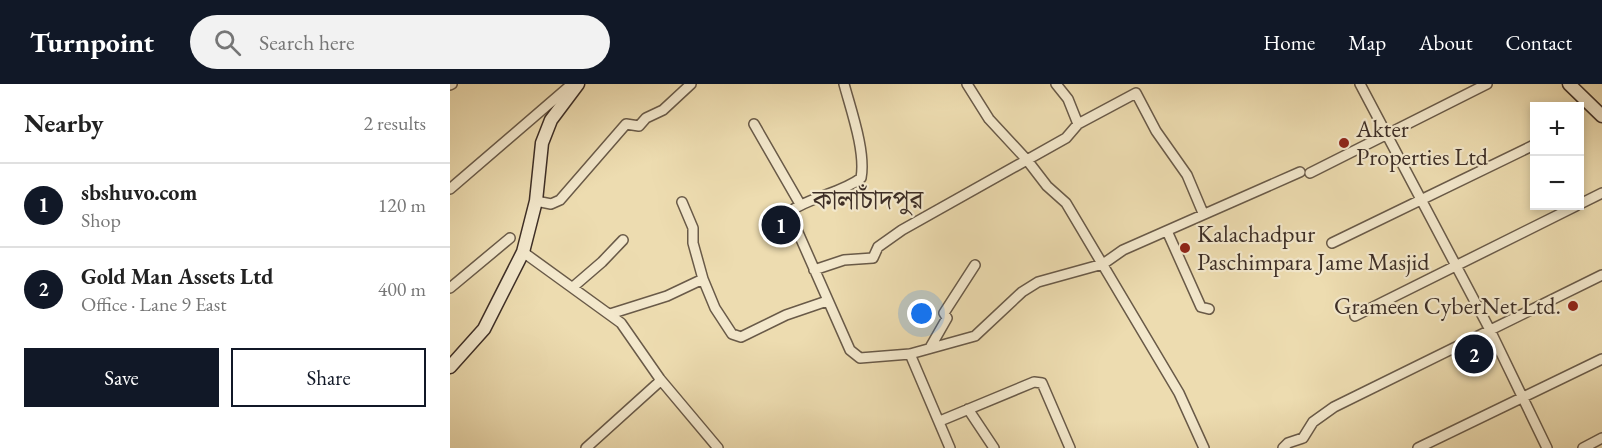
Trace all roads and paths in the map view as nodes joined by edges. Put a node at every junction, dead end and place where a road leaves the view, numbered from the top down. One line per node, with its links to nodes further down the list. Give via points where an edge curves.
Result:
1 (572, 84): 18 (street)
2 (578, 84): 21 (street, via 551,120 542,143)
3 (691, 84): 21 (street, via 639,126 626,124 560,200 551,204)
4 (844, 84): 24 (street, via 863,170 861,178)
5 (968, 84): 15 (street, via 989,119)
6 (1056, 84): 12 (street, via 1068,99)
7 (1360, 84): 13 (street)
8 (1487, 84): 13 (street)
9 (1569, 84): 10 (street)
10 (1602, 116)
11 (754, 124): 24 (street)
12 (1078, 124): 15 (street, via 1066,138); 26 (street, via 1136,93 1155,131 1187,175)
13 (1387, 134): 17 (street); 20 (street)
14 (1530, 147): 20 (street)
15 (1028, 160): 32 (street, via 1066,203); 35 (street, via 902,230 878,247 873,258 844,260)
16 (1299, 172): 26 (street)
17 (1310, 173)
18 (450, 189)
19 (1602, 193): 23 (street)
20 (1423, 200): 30 (street); 34 (street)
21 (536, 201): 31 (street)
22 (682, 202): 37 (street, via 693,228)
23 (1584, 202)
24 (800, 204): 35 (street, via 789,212)
25 (1568, 210): 34 (street)
26 (1203, 213): 27 (street)
27 (1167, 231): 32 (street, via 1123,250); 41 (street, via 1201,307)
28 (510, 238): 39 (street)
29 (623, 240): 38 (street)
30 (1332, 243)
31 (523, 252): 38 (street); 48 (street, via 484,329)
32 (1103, 264): 45 (street, via 1038,282 975,336); 60 (street, via 1179,393)
33 (975, 265): 45 (street, via 944,313 947,318)
34 (1456, 265): 43 (street); 44 (street)
35 (814, 270): 40 (street)
36 (1602, 275): 44 (street)
37 (703, 279): 40 (street, via 715,308 736,337); 42 (street, via 660,299)
38 (573, 287): 42 (street)
39 (450, 288)
40 (826, 301): 46 (street, via 850,350 860,358)
41 (1209, 309)
42 (610, 314): 49 (street, via 621,323)
43 (1355, 316)
44 (1490, 330): 50 (street); 53 (street, via 1334,407 1313,422)
45 (931, 346): 46 (street)
46 (910, 354): 52 (street)
47 (1602, 359): 50 (street)
48 (450, 367)
49 (660, 379): 55 (street); 56 (street)
50 (1523, 397): 63 (street); 64 (street)
51 (968, 409): 52 (street); 58 (street); 59 (street, via 1034,382 1042,383)
52 (940, 421): 57 (street)
53 (1303, 438): 61 (street); 62 (street)
54 (1602, 438): 65 (street)
55 (589, 447)
56 (718, 448)
57 (950, 448)
58 (994, 448)
59 (1070, 448)
60 (1204, 448)
61 (1283, 448)
62 (1308, 448)
63 (1418, 448)
64 (1547, 448)
65 (1583, 448)

